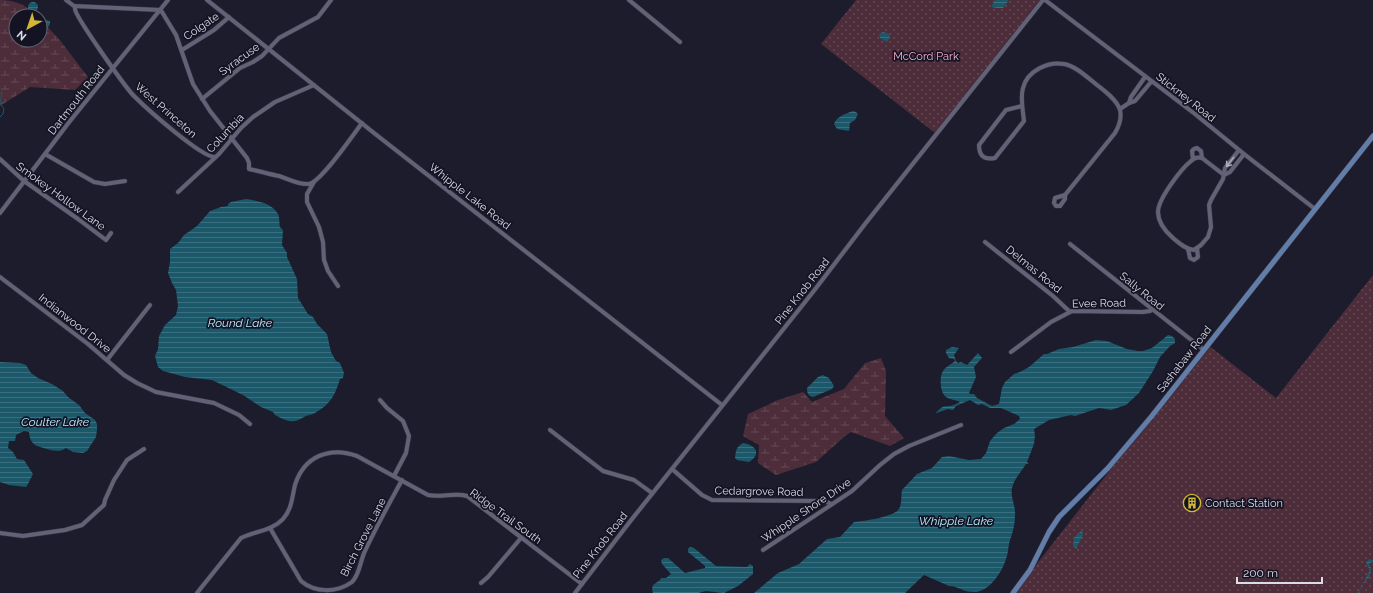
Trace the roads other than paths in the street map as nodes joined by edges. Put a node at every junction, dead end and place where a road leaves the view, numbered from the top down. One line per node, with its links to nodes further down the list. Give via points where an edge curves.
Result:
1 (66, 0): 7 (street)
2 (168, 0): 8 (street, Dartmouth Road)
3 (207, 0): 9 (street, Whipple Lake Road)
4 (331, 0): 11 (street, Syracuse, via 318,17 279,38)
5 (629, 0): 10 (street)
6 (1044, 0): 14 (street, Stickney Road); 55 (street, Pine Knob Road)
7 (75, 6): 8 (street); 13 (street, West Princeton, via 84,26)
8 (160, 10): 12 (street, via 172,26); 13 (street, Dartmouth Road)
9 (229, 17): 11 (street, Whipple Lake Road); 12 (street, Colgate, via 214,30)
10 (680, 42)
11 (268, 48): 16 (street, Whipple Lake Road); 19 (street, Syracuse, via 257,60 240,68)
12 (182, 50): 19 (street, via 190,78)
13 (113, 68): 27 (street, Dartmouth Road); 29 (street, West Princeton, via 131,93 151,111 195,147)
14 (1145, 77): 15 (street, Stickney Road); 17 (street)
15 (1151, 82): 18 (street); 26 (street, Stickney Road)
16 (314, 85): 23 (street, Whipple Lake Road); 25 (street, Columbia, via 261,111 246,122)
17 (1138, 88): 18 (street); 20 (street)
18 (1143, 92): 20 (street, via 1136,101)
19 (202, 99): 25 (street)
20 (1129, 103): 22 (street)
21 (1022, 106): 21 (street, via 1024,121 995,158 988,159 982,156 979,144 1006,110); 22 (street, via 1023,88 1035,71 1044,65 1065,64 1104,91)
22 (1120, 109): 38 (street, via 1116,133)
23 (362, 123): 36 (street); 55 (street, Whipple Lake Road)
24 (1373, 136): 39 (main road, Sashabaw Road)
25 (232, 139): 29 (street, Columbia); 36 (street, via 247,158 249,169 300,183)
26 (1239, 150): 28 (street, Stickney Road); 33 (street, one-way to 33, via 1225,168)
27 (45, 154): 34 (street, Dartmouth Road); 35 (street, via 94,182 105,184)
28 (1244, 154): 33 (street, via 1230,172); 39 (street, Stickney Road)
29 (215, 157): 37 (street, Columbia)
30 (1202, 158): 32 (street); 32 (street, via 1201,151 1197,148 1192,151); 33 (street)
31 (0, 159): 34 (street, Smokey Hollow Lane)
32 (1193, 160): 45 (street, via 1168,189 1159,204 1158,212 1164,230)
33 (1224, 175): 44 (street, via 1210,200 1209,233)
34 (24, 181): 40 (street, Dartmouth Road); 41 (street, Smokey Hollow Lane, via 106,240)
35 (125, 181)
36 (314, 182): 47 (street, via 307,194 307,202 319,227 328,271)
37 (178, 192)
38 (1065, 196)
39 (1315, 209): 51 (main road, Sashabaw Road)
40 (0, 212)
41 (111, 234)
42 (985, 242): 50 (street, Delmas Road)
43 (1070, 244): 49 (street, Sally Road)
44 (1197, 248): 45 (street); 45 (street, via 1198,257 1194,260 1190,258)
45 (1188, 249)
46 (0, 277): 53 (street, Indianwood Drive)
47 (338, 286)
48 (150, 305): 53 (street)
49 (1152, 309): 50 (street, Evee Road, via 1143,312); 51 (street, Sally Road)
50 (1069, 312): 52 (street, Evee Road)
51 (1204, 350): 73 (main road, Sashabaw Road, via 1115,460 1059,517 1030,570)
52 (1011, 352)
53 (107, 360): 56 (street, Indianwood Drive, via 139,384 156,392 214,403 239,415)
54 (380, 400): 61 (street, via 403,421 409,436 406,453)
55 (722, 405): 60 (street, Pine Knob Road)
56 (250, 424)
57 (961, 425): 64 (street, Whipple Shore Drive, via 894,454 852,490)
58 (550, 430): 63 (street, via 603,471 634,480)
59 (144, 449): 66 (street, via 127,460 114,480 104,505 82,525 23,536)
60 (672, 469): 63 (street, Pine Knob Road); 64 (street, Cedargrove Road, via 702,495 712,500 821,501)
61 (394, 476): 62 (street, Ridge Trail South); 65 (street, Ridge Trail South, via 348,453 324,454 312,460 302,471 295,486 290,508 282,520)
62 (402, 480): 65 (street, Birch Grove Lane, via 365,551 355,578 339,590 324,593 313,591 305,585); 67 (street, Ridge Trail South, via 432,496 466,496)
63 (652, 493): 70 (street, Pine Knob Road)
64 (831, 504): 68 (street, Whipple Shore Drive)
65 (270, 528): 71 (street, via 245,536 238,542)
66 (0, 533)
67 (521, 538): 69 (street); 70 (street, Ridge Trail South)
68 (763, 550)
69 (481, 583)
70 (582, 584): 72 (street, Pine Knob Road)
71 (197, 593)
72 (575, 593)
73 (1013, 593)

